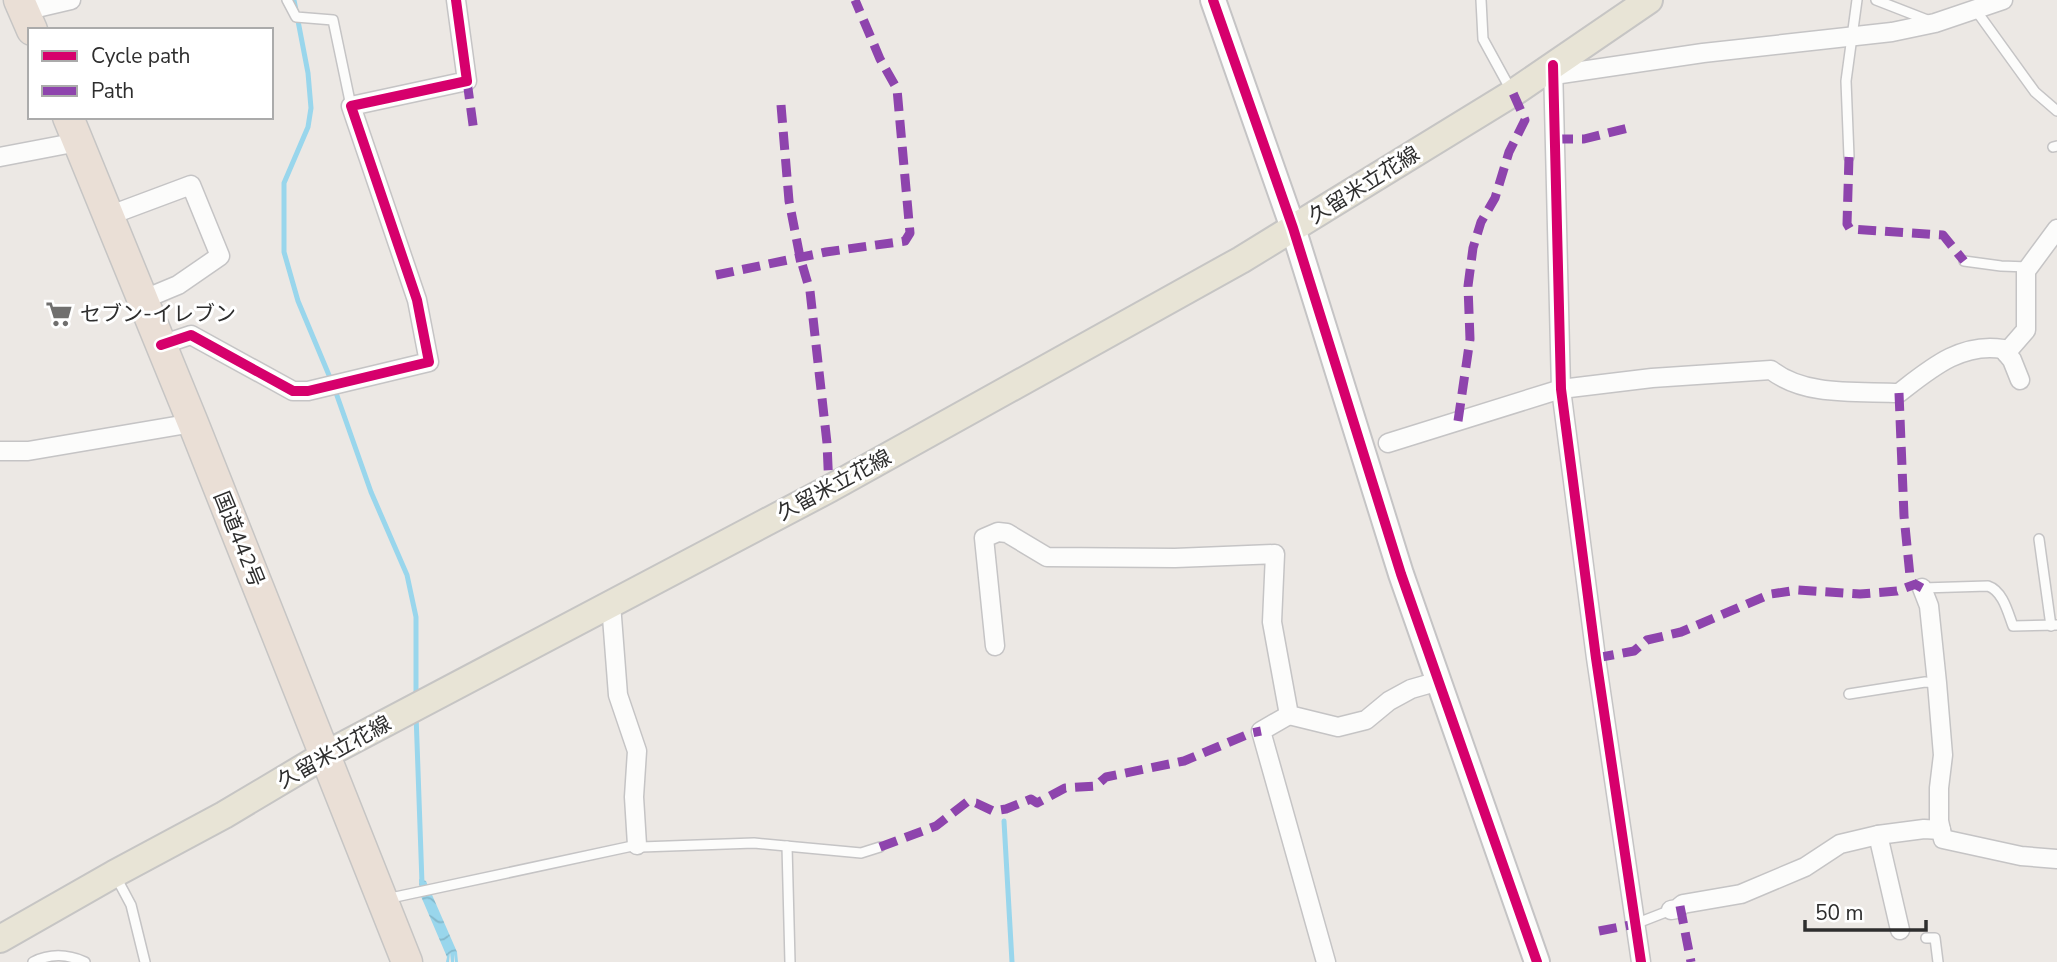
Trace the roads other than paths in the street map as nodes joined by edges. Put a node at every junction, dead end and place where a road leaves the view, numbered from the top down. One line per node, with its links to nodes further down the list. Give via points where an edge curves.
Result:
1 (71, 0): 11 (street)
2 (287, 0): 16 (lane, via 296,17 333,20)
3 (456, 0): 16 (street, via 467,81)
4 (1213, 0): 22 (street)
5 (1481, 0): 15 (lane, via 1483,39)
6 (1649, 0): 14 (main road, 久留米立花線)
7 (1857, 0): 13 (lane)
8 (1875, 0): 12 (lane)
9 (2003, 0): 10 (street)
10 (1975, 9): 12 (street); 17 (lane, via 2035,92)
11 (25, 14)
12 (1935, 23): 13 (street)
13 (1853, 38): 14 (street); 20 (lane, via 1846,81)
14 (1553, 70): 15 (main road, 久留米立花線); 30 (street)
15 (1513, 93): 22 (main road, 久留米立花線)
16 (351, 106): 27 (street, via 417,300 429,362 293,391 191,335)
17 (2057, 111)
18 (73, 130): 19 (street); 21 (highway, 国道442号)
19 (0, 157)
20 (1849, 157)
21 (108, 216): 26 (highway, 国道442号); 26 (street, via 191,185 220,256 178,285)
22 (1293, 228): 36 (main road, 久留米立花線, via 841,482); 39 (street)
23 (2057, 229): 25 (street)
24 (1964, 261): 25 (lane)
25 (2029, 267): 28 (street, via 2026,330)
26 (142, 300): 27 (highway, 国道442号)
27 (161, 345): 31 (highway, 国道442号)
28 (2006, 353): 29 (street); 30 (street, via 1990,346 1960,352 1899,393 1810,388 1783,380 1771,370)
29 (2020, 380)
30 (1561, 389): 32 (street); 53 (street)
31 (193, 422): 33 (street, via 28,451); 43 (highway, 国道442号)
32 (1388, 443)
33 (0, 451)
34 (2039, 539): 37 (lane)
35 (1922, 589): 37 (lane, via 1994,588 2013,626); 40 (street)
36 (611, 604): 43 (main road, 久留米立花線); 46 (street, via 618,695 637,751)
37 (2054, 625)
38 (995, 646): 42 (street, via 977,533 1007,533 1046,557 1275,554 1272,622)
39 (1439, 681): 42 (street, via 1411,689 1366,720 1338,727); 64 (street)
40 (1937, 683): 41 (lane); 44 (street, via 1943,755)
41 (1849, 694)
42 (1289, 715): 63 (street, via 1261,731)
43 (323, 756): 50 (main road, 久留米立花線, via 224,816); 51 (highway, 国道442号)
44 (1941, 830): 45 (street); 49 (street, via 1943,839)
45 (1878, 835): 52 (street, via 1840,844 1805,867 1741,894); 54 (street)
46 (637, 845): 47 (lane); 51 (lane)
47 (787, 846): 48 (lane, via 861,853); 62 (lane)
48 (880, 847)
49 (2057, 859)
50 (114, 874): 55 (main road, 久留米立花線); 60 (lane, via 131,905)
51 (381, 899): 61 (highway, 国道442号)
52 (1671, 909): 53 (lane)
53 (1635, 924): 65 (street)
54 (1900, 930)
55 (0, 939)
56 (1926, 939): 66 (lane, via 1935,938)
57 (55, 959): 58 (lane, via 46,956); 59 (lane, via 71,956)
58 (33, 962)
59 (85, 962)
60 (145, 962)
61 (407, 962)
62 (790, 962)
63 (1326, 962)
64 (1537, 962)
65 (1641, 962)
66 (1938, 962)

